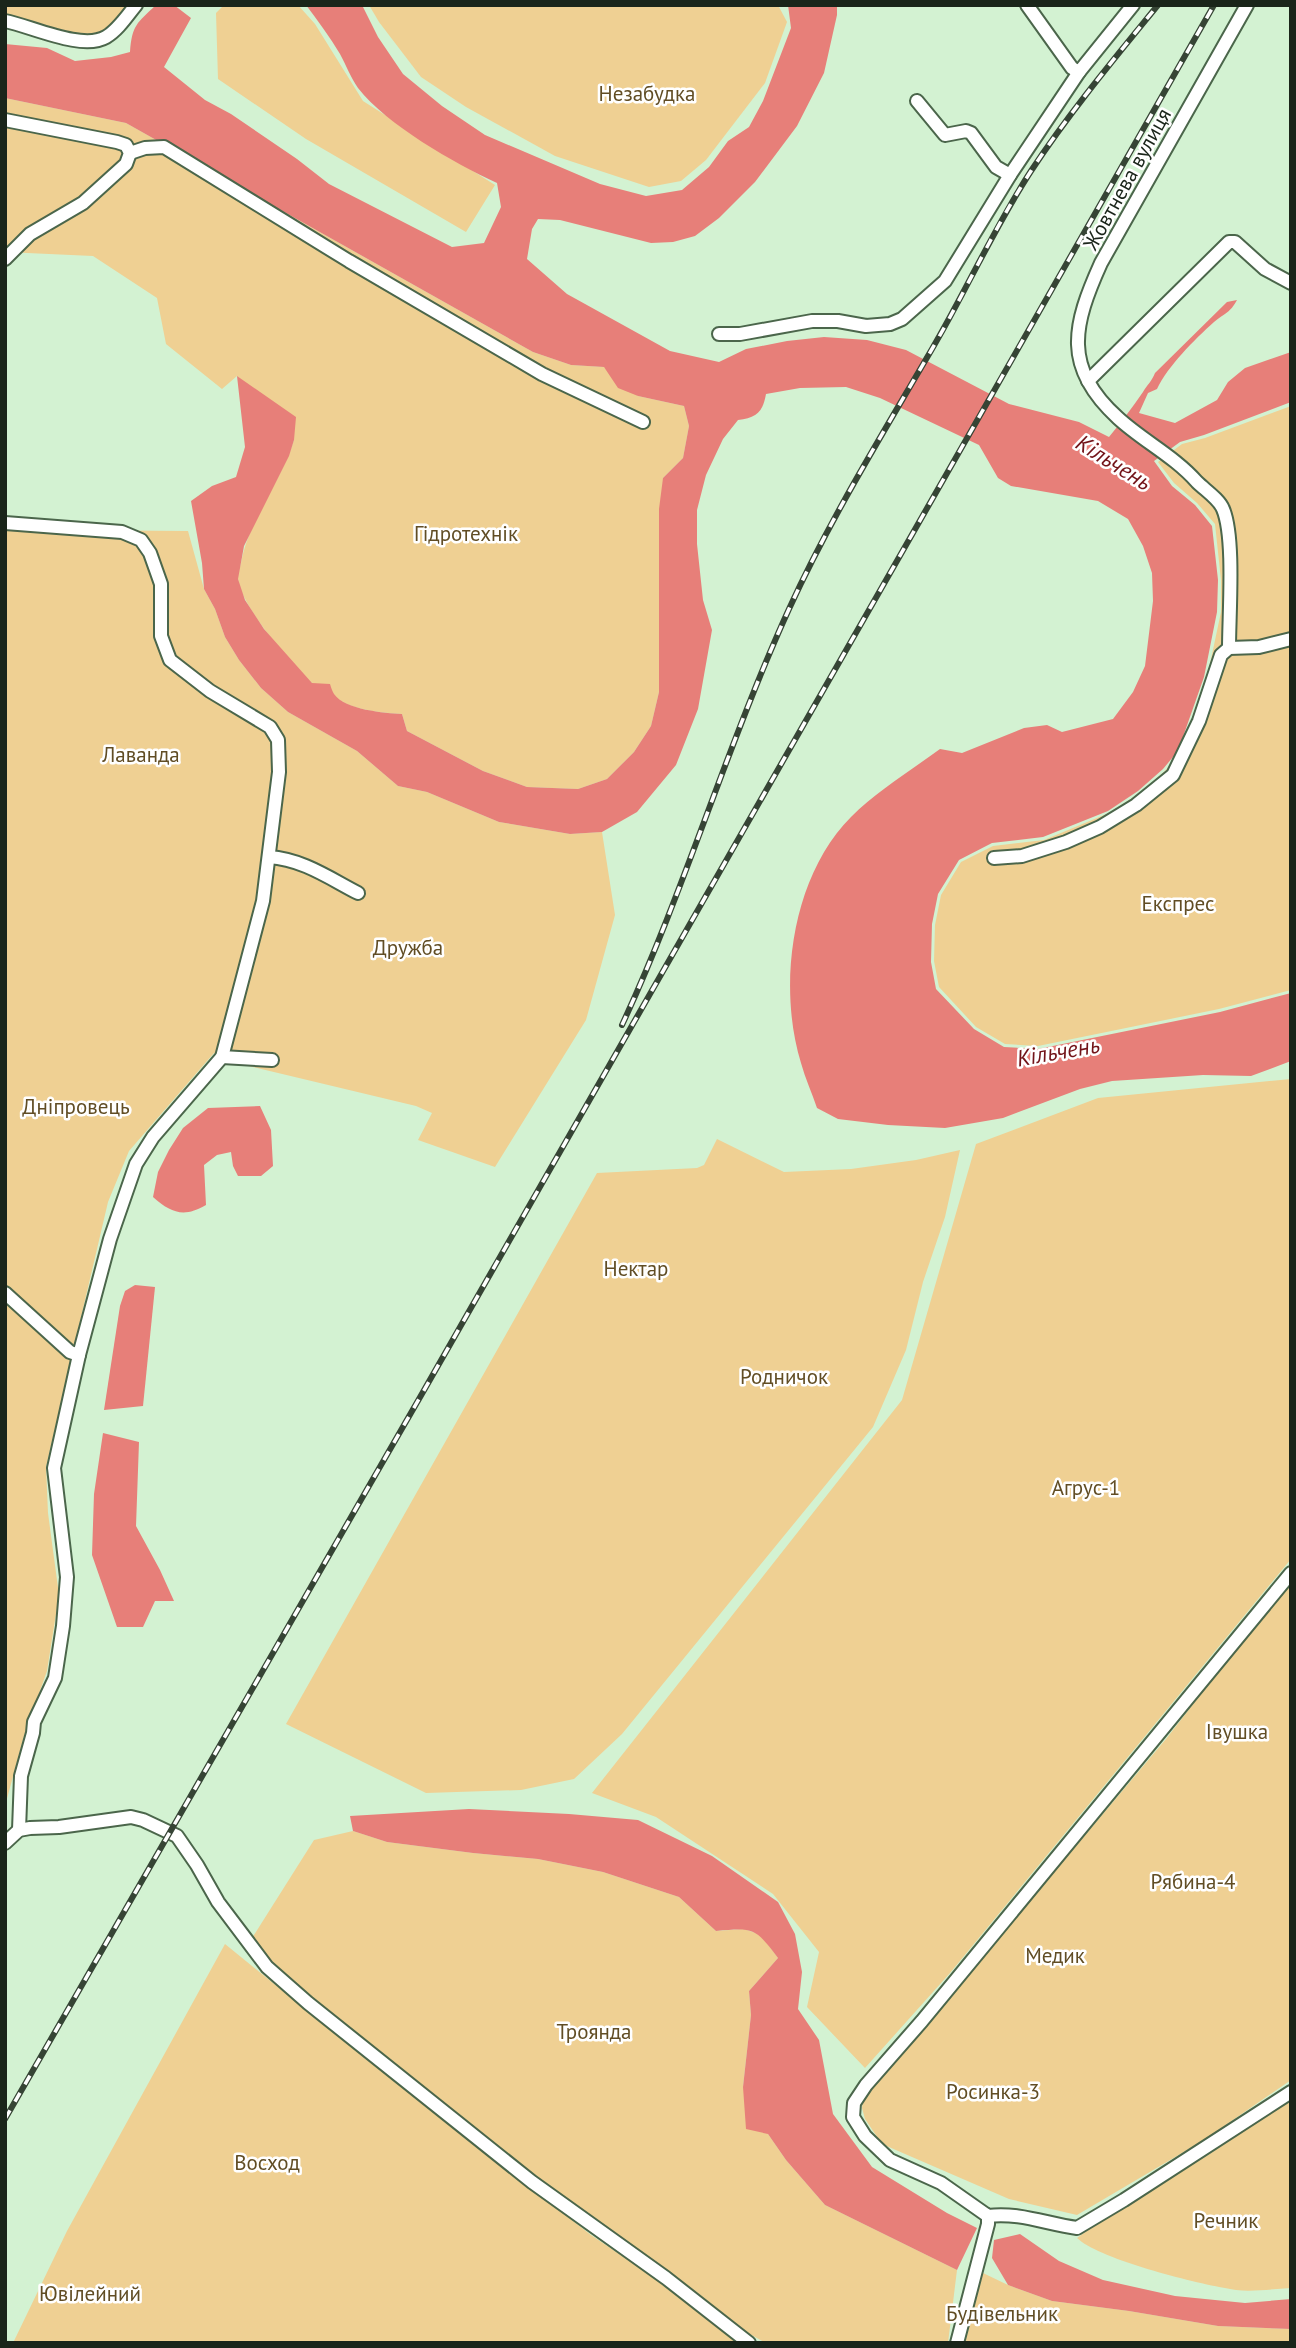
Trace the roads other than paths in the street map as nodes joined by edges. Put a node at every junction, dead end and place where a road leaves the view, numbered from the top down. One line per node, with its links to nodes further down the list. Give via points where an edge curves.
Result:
1 (135, 5): 5 (street, via 114,31 90,41)
2 (1027, 5): 6 (street)
3 (1133, 5): 6 (street)
4 (1247, 5): 14 (street, Жовтнева вулиця, via 1088,291 1077,327 1080,362)
5 (5, 21)
6 (1079, 72): 10 (street)
7 (917, 101): 10 (street, via 945,135 971,133 996,167)
8 (5, 120): 9 (street, via 117,142 126,145)
9 (130, 153): 11 (street, via 126,164 83,203 30,234); 15 (street, via 164,147 542,374)
10 (1010, 175): 13 (street, via 945,281 902,319 866,326 813,321)
11 (5, 259)
12 (1291, 283): 14 (street, via 1229,242)
13 (719, 334)
14 (1088, 381): 18 (street, via 1118,419 1176,460 1223,507 1229,536)
15 (643, 422)
16 (5, 523): 19 (street, via 122,532 141,540 161,584 161,636 170,660 270,727 278,740 279,772)
17 (1291, 639): 18 (street)
18 (1229, 648): 20 (street, via 1221,655 1199,721 1172,775 1100,827 1022,856)
19 (268, 857): 21 (street, via 303,864); 22 (street, via 263,901)
20 (995, 858)
21 (358, 894)
22 (222, 1057): 23 (street); 25 (street, via 153,1137 136,1164)
23 (272, 1060)
24 (5, 1293): 25 (street)
25 (79, 1355): 27 (street, via 54,1468 67,1577 63,1626 55,1678 34,1722 21,1776)
26 (1291, 1573): 30 (street, via 854,2104 853,2117 864,2136 890,2160 941,2183)
27 (19, 1830): 28 (street); 31 (street, via 131,1817 177,1836 218,1902 267,1967 532,2182)
28 (5, 1843)
29 (1291, 2092): 30 (street, via 1077,2228 1028,2217)
30 (988, 2216): 32 (street)
31 (749, 2343)
32 (957, 2343)

